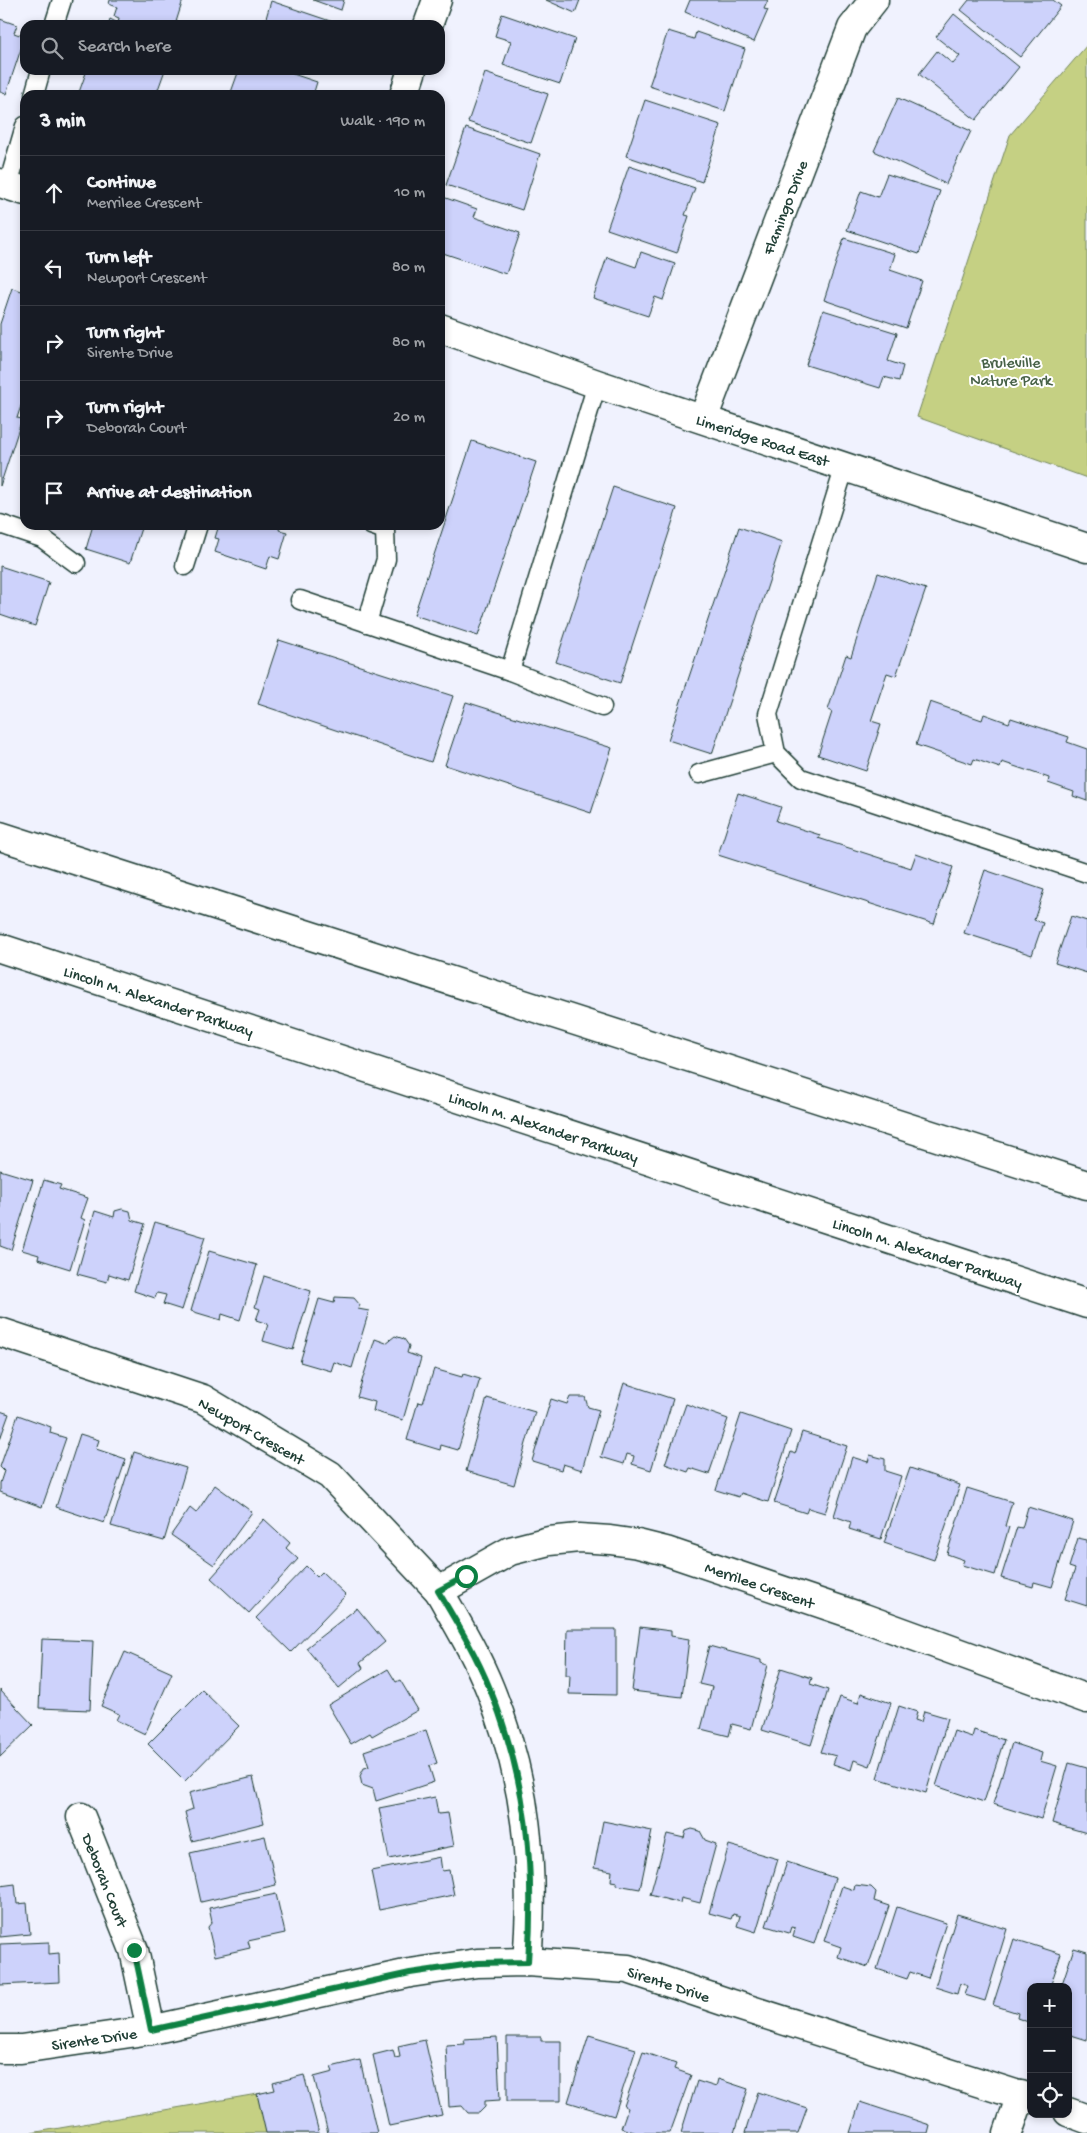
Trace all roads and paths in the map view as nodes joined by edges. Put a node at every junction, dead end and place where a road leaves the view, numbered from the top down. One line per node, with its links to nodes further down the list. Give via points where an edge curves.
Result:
1 (62, 0): 4 (lane)
2 (436, 0): 5 (main road)
3 (874, 0): 14 (main road, Flamingo Drive, via 852,28)
4 (56, 20)
5 (430, 20)
6 (40, 75): 8 (lane)
7 (410, 75): 9 (main road)
8 (35, 90)
9 (406, 90)
10 (20, 147): 11 (lane)
11 (11, 186)
12 (445, 330): 13 (main road, Limeridge Road East)
13 (596, 384): 14 (main road, Limeridge Road East); 26 (lane)
14 (703, 419): 15 (main road, Limeridge Road East)
15 (845, 466): 21 (main road, Limeridge Road East); 28 (lane, via 768,714)
16 (0, 524): 17 (lane)
17 (20, 528)
18 (196, 530): 23 (lane)
19 (385, 530): 25 (lane, via 386,560)
20 (44, 532): 22 (lane)
21 (1087, 548)
22 (76, 563)
23 (185, 566)
24 (300, 600): 25 (lane)
25 (368, 623): 26 (lane)
26 (510, 671): 27 (lane)
27 (602, 707)
28 (776, 753): 29 (lane); 31 (lane, via 801,778)
29 (699, 774)
30 (0, 836): 33 (main road)
31 (1087, 873)
32 (0, 948): 34 (main road, Lincoln M. Alexander Parkway)
33 (1087, 1185)
34 (1087, 1304)
35 (0, 1332): 36 (main road, Newport Crescent, via 203,1399 330,1475)
36 (436, 1588): 37 (main road, Merrilee Crescent, via 510,1551 539,1544 580,1538 638,1544 864,1618); 39 (main road, Newport Crescent, via 471,1646 490,1688 518,1776 531,1868)
37 (1087, 1699)
38 (81, 1817): 40 (main road, Deborah Court, via 134,1950)
39 (528, 1962): 40 (main road, Sirente Drive, via 478,1963 410,1973); 42 (main road, Sirente Drive, via 628,1968)
40 (151, 2030): 41 (main road, Sirente Drive)
41 (0, 2049)
42 (1026, 2097): 45 (main road)
43 (1072, 2113): 44 (main road)
44 (1087, 2119)
45 (1008, 2133)

